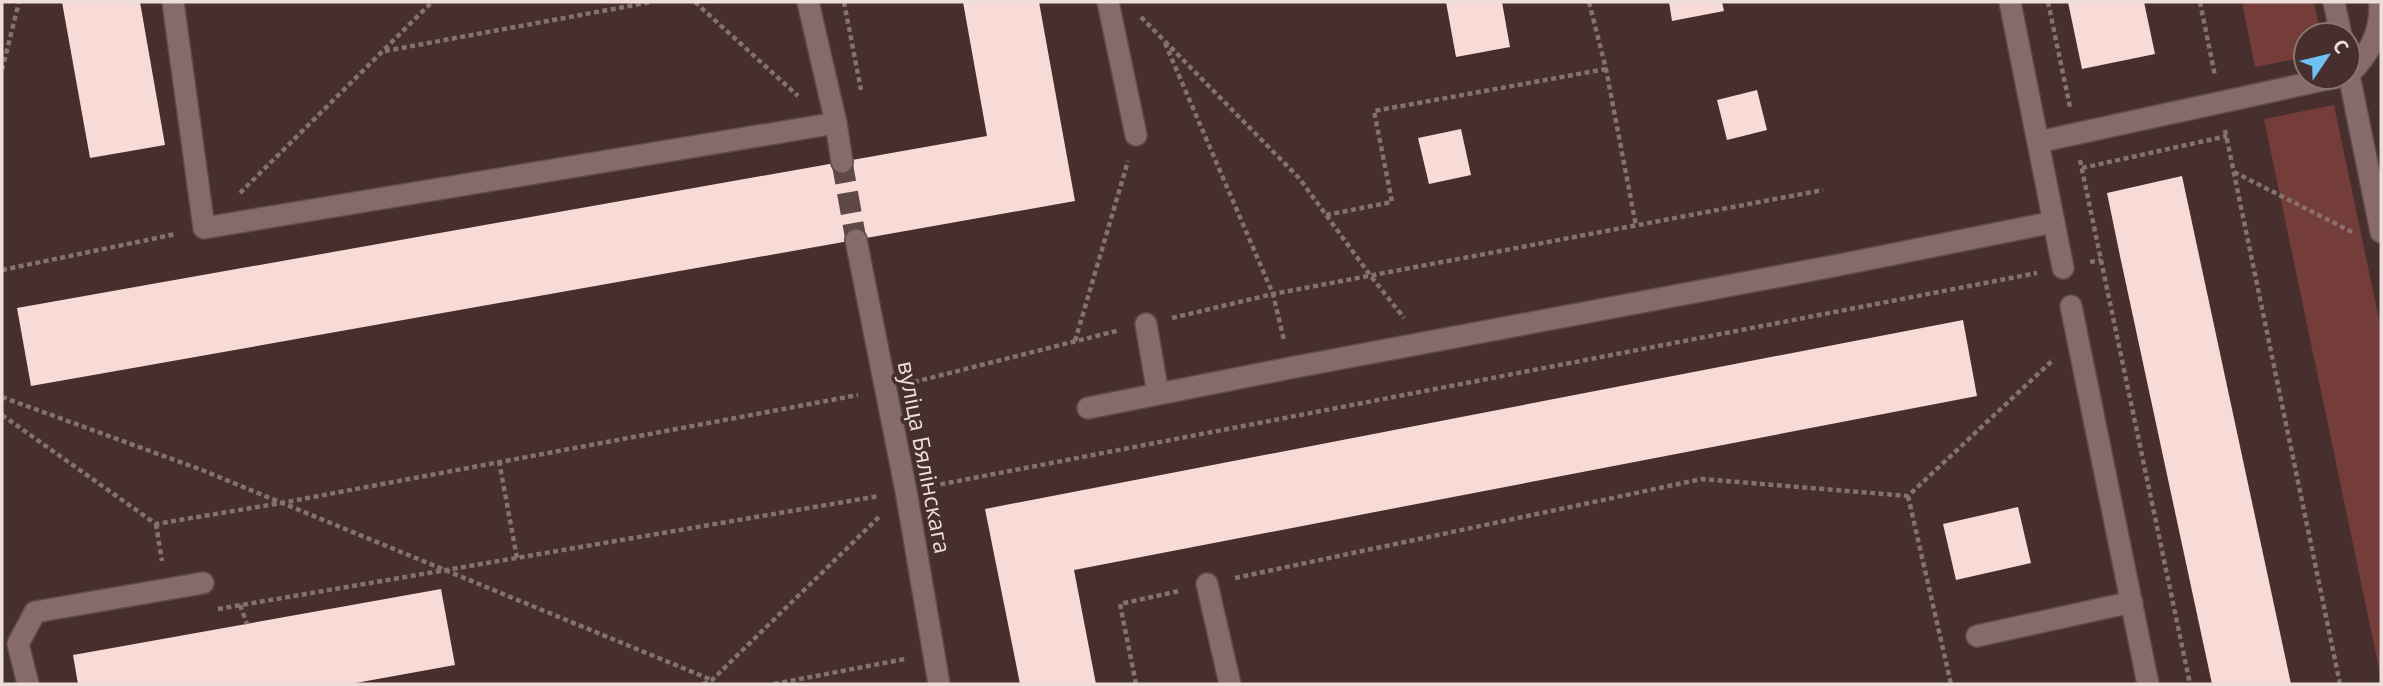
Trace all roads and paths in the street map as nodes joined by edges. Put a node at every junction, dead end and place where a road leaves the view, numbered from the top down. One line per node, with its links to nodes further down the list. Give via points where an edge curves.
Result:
1 (19, 2): 20 (path)
2 (173, 2): 37 (street)
3 (432, 2): 17 (path)
4 (652, 2): 17 (path)
5 (695, 2): 23 (path)
6 (808, 2): 25 (street)
7 (1108, 2): 27 (street)
8 (1589, 2): 19 (path)
9 (2010, 2): 29 (street)
10 (2049, 2): 26 (path)
11 (2200, 2): 24 (path)
12 (2334, 2): 15 (street)
13 (2380, 2): 18 (street, via 2377,36)
14 (1135, 11): 16 (path)
15 (2338, 21)
16 (1163, 38): 34 (path, via 1299,177); 44 (path)
17 (384, 51): 37 (path)
18 (2362, 59)
19 (1606, 69): 34 (path, via 1374,111 1392,202); 36 (path)
20 (2, 70)
21 (2292, 86): 24 (street)
22 (2352, 91): 38 (street)
23 (802, 99)
24 (2220, 101): 26 (street); 28 (path)
25 (836, 124): 30 (street); 37 (street)
26 (2075, 134): 29 (street); 31 (path)
27 (1136, 135): 48 (path)
28 (2227, 136): 31 (path); 32 (path)
29 (2038, 142): 35 (street)
30 (842, 162)
31 (2082, 168): 79 (path)
32 (2234, 172): 39 (path); 80 (path)
33 (1823, 190): 36 (path)
34 (1326, 215): 43 (path)
35 (2053, 222): 41 (street); 49 (street)
36 (1636, 226): 43 (path)
37 (204, 228): 42 (path)
38 (2381, 232)
39 (2357, 234)
40 (856, 240): 51 (street, вуліца Бялінскага)
41 (2063, 268): 57 (path)
42 (2, 270)
43 (1370, 275): 44 (path); 49 (path)
44 (1273, 294): 46 (path); 50 (path)
45 (2071, 306): 47 (street)
46 (1146, 324): 48 (path); 52 (street)
47 (2077, 337): 58 (path); 64 (street)
48 (1075, 341): 51 (path)
49 (1425, 343): 50 (street)
50 (1290, 368): 52 (street)
51 (886, 390): 56 (path); 57 (street, вуліца Бялінскага)
52 (1158, 394): 54 (street)
53 (2, 397): 59 (path)
54 (1088, 408)
55 (2, 415): 59 (path, via 156,524)
56 (499, 461): 59 (path); 60 (path)
57 (906, 491): 60 (path); 69 (street, вуліца Бялінскага); 70 (path)
58 (1908, 496): 63 (path, via 1702,479); 77 (path)
59 (281, 503): 61 (path)
60 (517, 558): 61 (path)
61 (445, 570): 65 (path); 70 (path)
62 (203, 583): 71 (street, via 35,612 18,644)
63 (1207, 584): 75 (path, via 1120,604); 76 (street)
64 (2132, 602): 68 (street); 78 (street)
65 (240, 605): 66 (path); 67 (path)
66 (205, 611)
67 (247, 624)
68 (1977, 636)
69 (934, 653): 73 (path); 74 (street, вуліца Бялінскага)
70 (712, 680): 72 (path)
71 (28, 684)
72 (703, 684)
73 (774, 684)
74 (939, 684)
75 (1136, 684)
76 (1230, 684)
77 (1951, 684)
78 (2148, 684)
79 (2190, 684)
80 (2340, 684)

